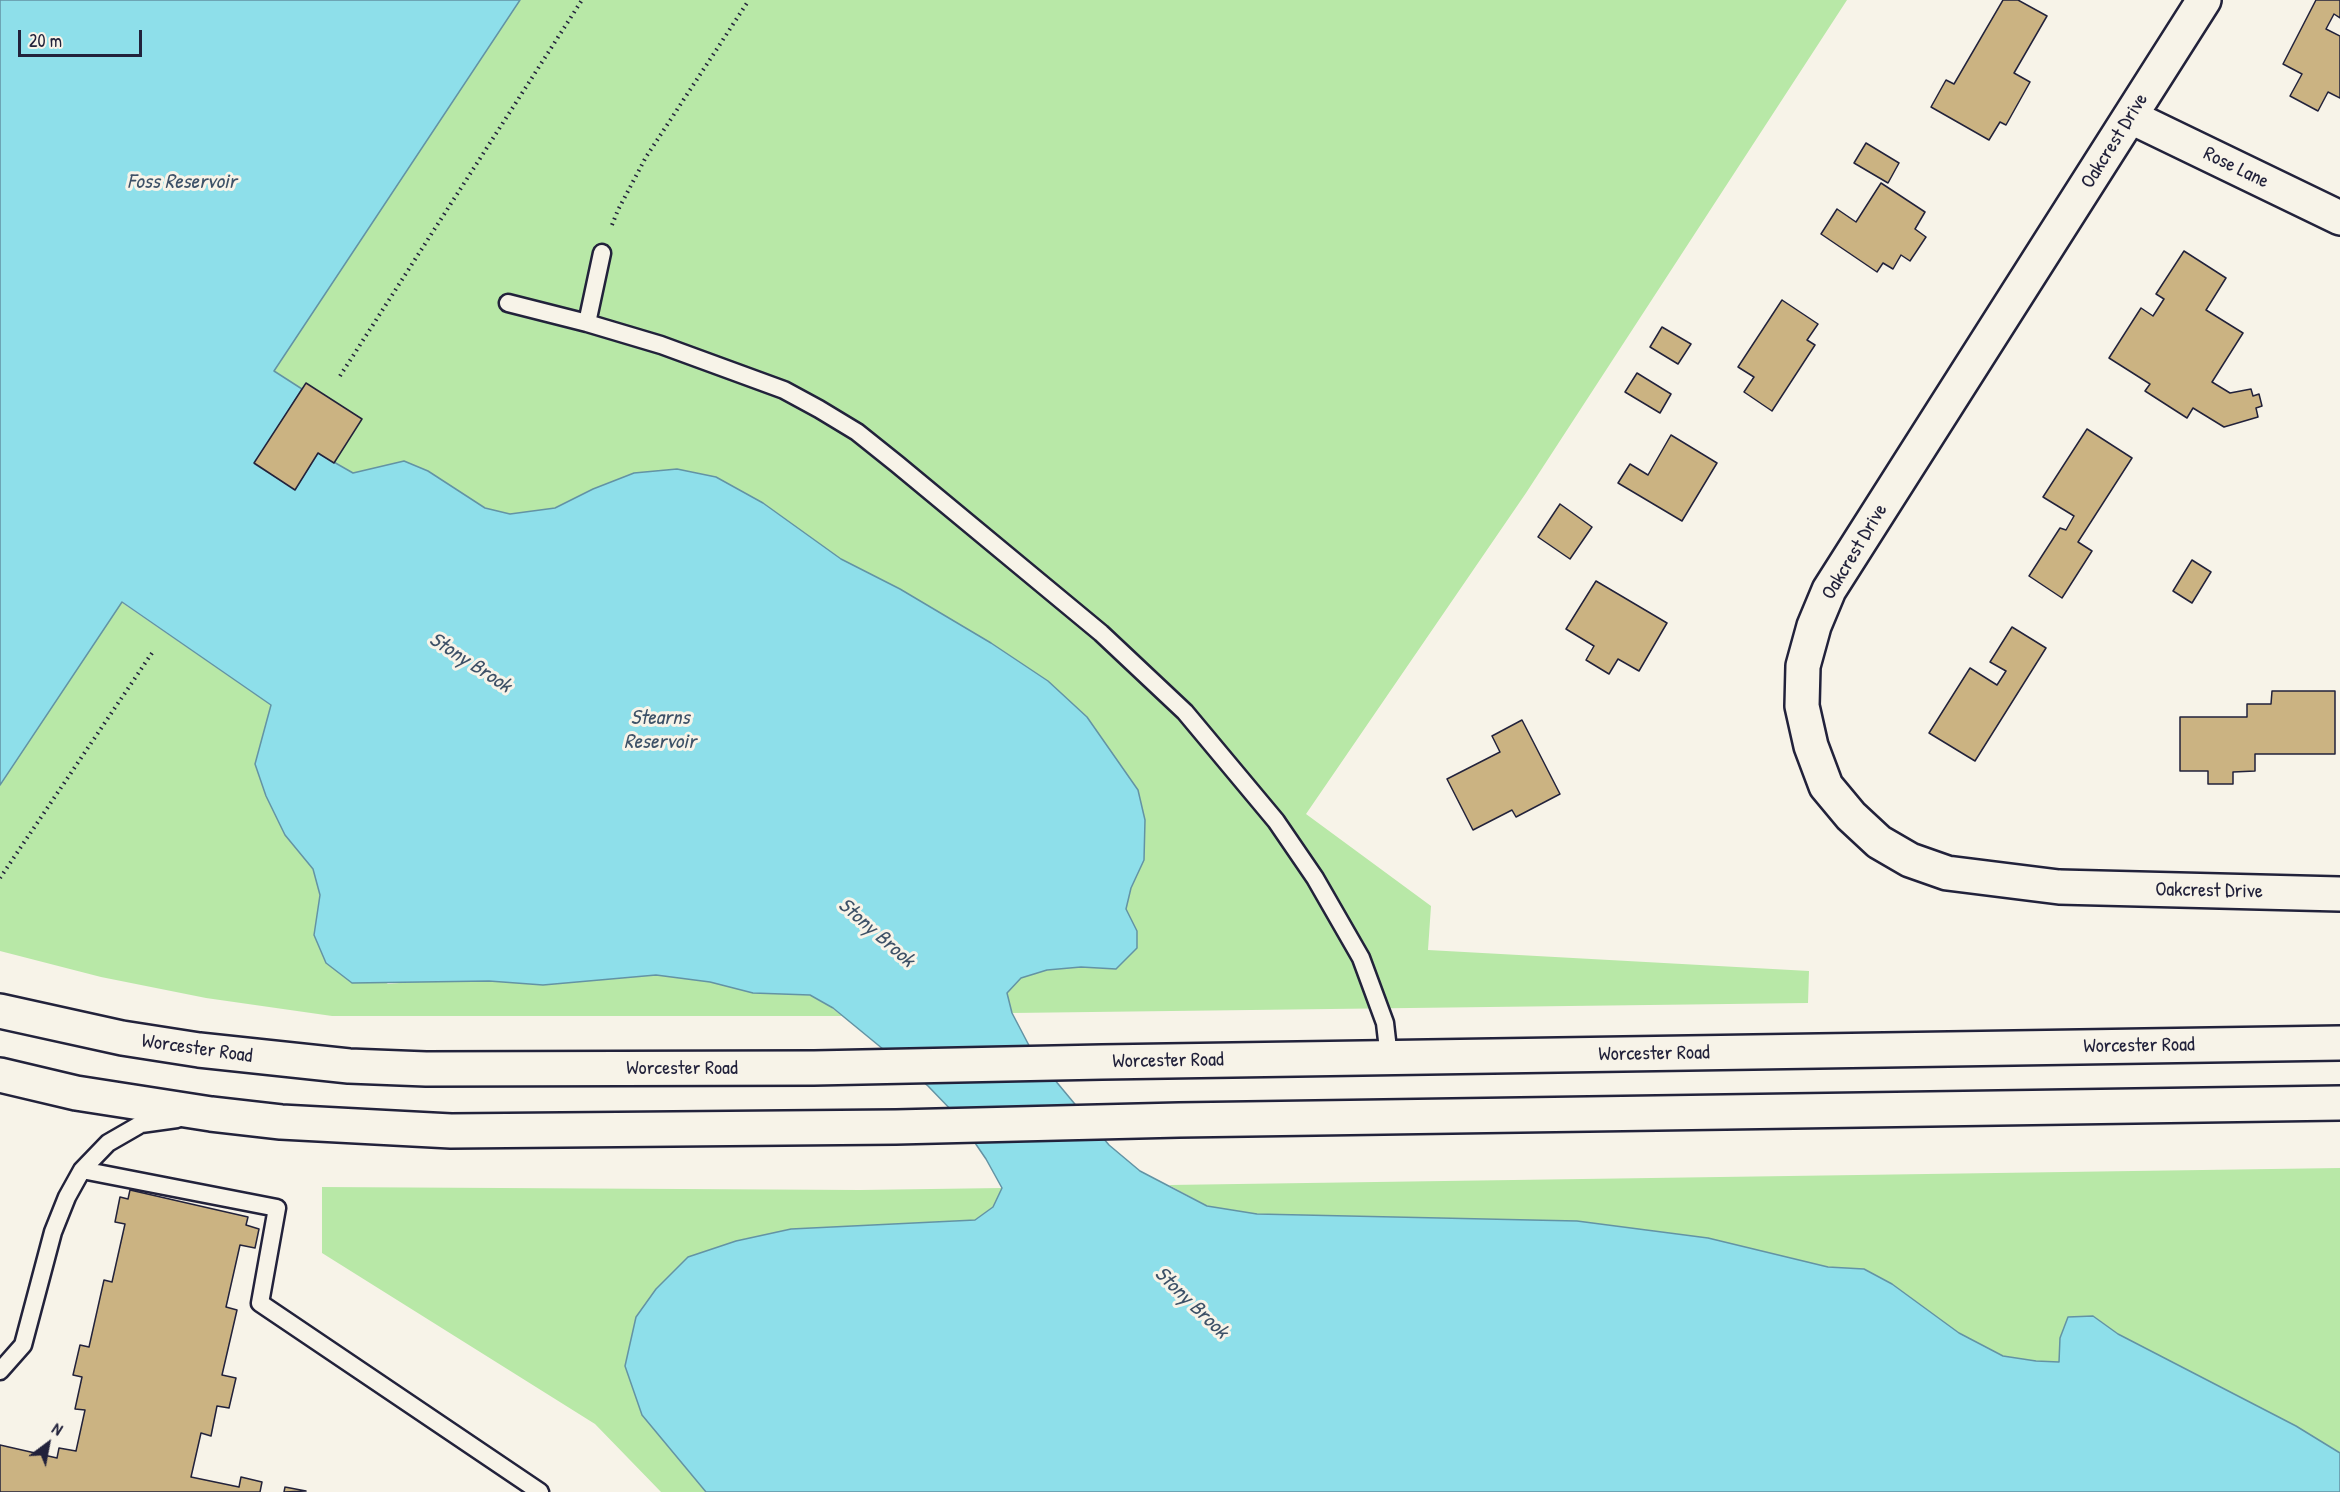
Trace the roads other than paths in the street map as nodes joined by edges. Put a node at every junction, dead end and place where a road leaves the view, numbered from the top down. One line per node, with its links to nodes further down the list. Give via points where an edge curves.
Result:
1 (2204, 0): 2 (main road, Oakcrest Drive)
2 (2131, 117): 3 (main road, Rose Lane); 7 (main road, Oakcrest Drive, via 1829,590 1803,666 1802,706 1811,747 1826,786 1879,842 1910,860 1947,873 2059,887)
3 (2340, 218)
4 (602, 253): 6 (lane)
5 (508, 303): 6 (lane)
6 (587, 322): 10 (lane, via 784,390 848,426 968,521 1142,670 1228,762 1315,878 1361,958 1385,1023)
7 (2340, 894)
8 (0, 1011): 10 (main road, Worcester Road, via 188,1049 349,1066 489,1070 814,1068)
9 (2340, 1043): 10 (main road, Worcester Road)
10 (1389, 1058)
11 (0, 1075): 13 (main road, via 76,1093)
12 (2340, 1103): 13 (main road, via 451,1131)
13 (210, 1114): 14 (lane, via 141,1124 108,1143)
14 (82, 1170): 15 (lane, via 53,1232 23,1345); 16 (lane, via 276,1208 260,1303)
15 (0, 1371)
16 (540, 1492)

